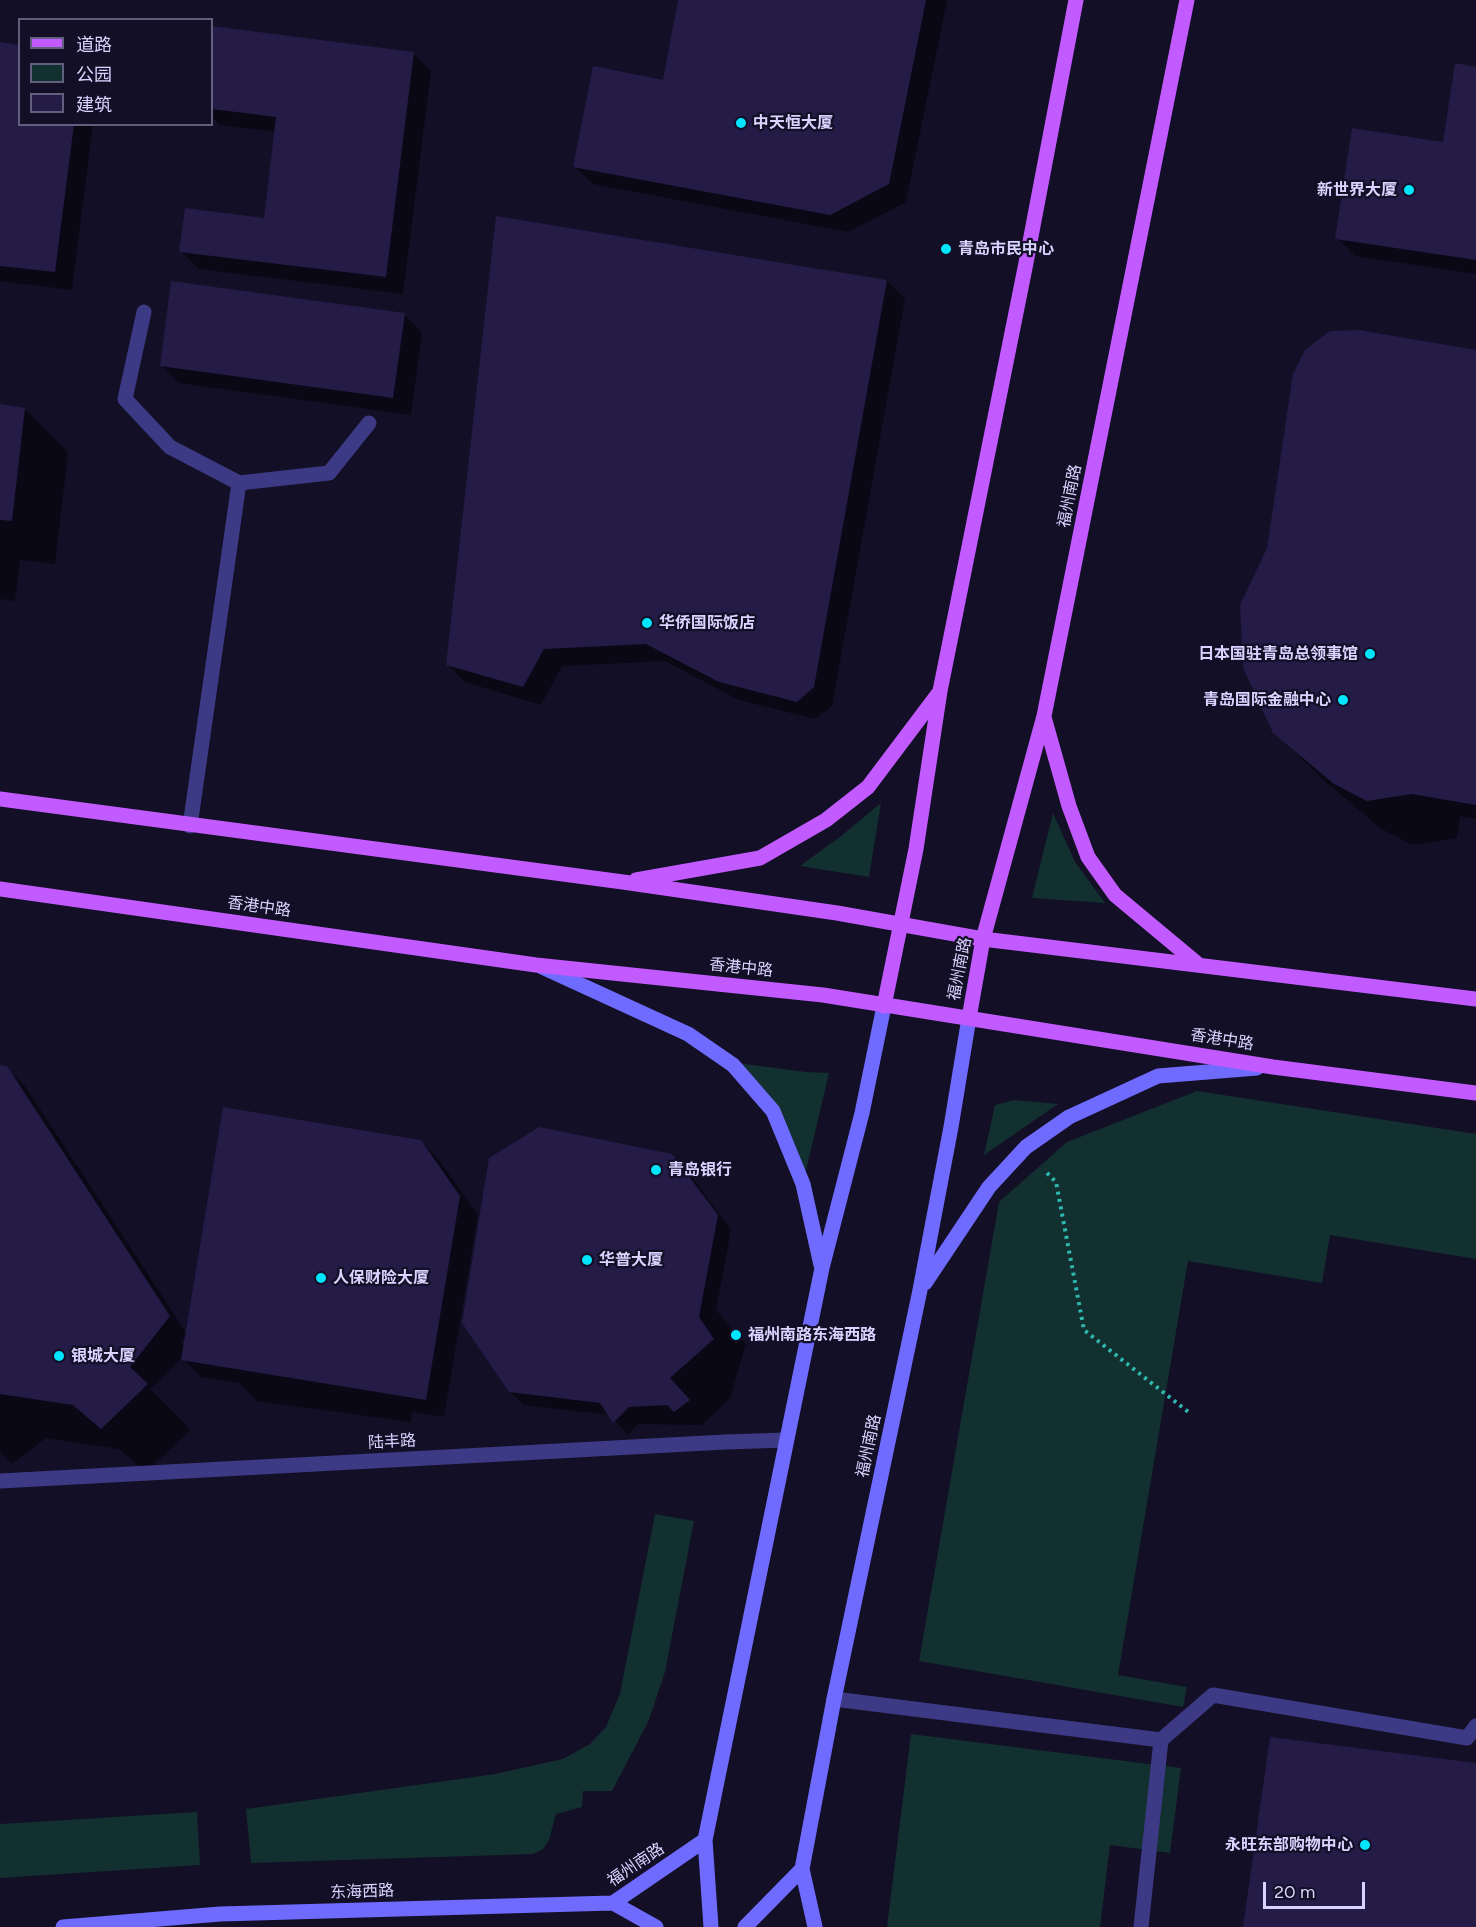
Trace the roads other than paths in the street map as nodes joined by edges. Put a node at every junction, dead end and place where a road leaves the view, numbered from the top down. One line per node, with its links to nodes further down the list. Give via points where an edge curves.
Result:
1 (1076, 0): 6 (main road)
2 (1187, 0): 7 (main road, 福州南路)
3 (144, 312): 5 (street, via 126,399 170,447)
4 (369, 423): 5 (street, via 328,473)
5 (239, 483): 9 (street)
6 (940, 692): 10 (main road, via 868,787 826,820 760,858); 12 (main road)
7 (1044, 716): 13 (main road, 福州南路); 15 (main road, via 1088,857 1115,895)
8 (0, 800): 9 (main road)
9 (190, 826): 10 (main road)
10 (623, 882): 12 (main road)
11 (0, 888): 14 (main road, 香港中路)
12 (901, 926): 13 (main road); 17 (main road)
13 (983, 939): 15 (main road); 18 (main road, 福州南路)
14 (536, 965): 17 (main road, 香港中路, via 823,995); 21 (main road, via 688,1034 733,1065 773,1111 803,1184)
15 (1199, 965): 16 (main road)
16 (1476, 999)
17 (884, 1006): 18 (main road, 香港中路); 21 (main road, via 862,1113)
18 (969, 1018): 19 (main road, 香港中路); 22 (main road, 福州南路)
19 (1272, 1067): 20 (main road, 香港中路); 22 (main road, via 1158,1076 1070,1117 1026,1147 989,1187)
20 (1476, 1093)
21 (822, 1268): 23 (main road)
22 (920, 1290): 25 (main road, 福州南路)
23 (786, 1440): 24 (street, 陆丰路); 28 (main road)
24 (0, 1481)
25 (834, 1699): 27 (street); 29 (main road, 福州南路)
26 (1476, 1726): 27 (street, via 1467,1738 1213,1695)
27 (1161, 1740): 36 (street)
28 (705, 1840): 30 (main road, 福州南路); 33 (main road)
29 (802, 1869): 34 (main road); 35 (main road)
30 (614, 1903): 31 (main road, 东海西路, via 220,1914); 32 (main road)
31 (63, 1927)
32 (656, 1927)
33 (711, 1927)
34 (745, 1927)
35 (815, 1927)
36 (1141, 1927)

